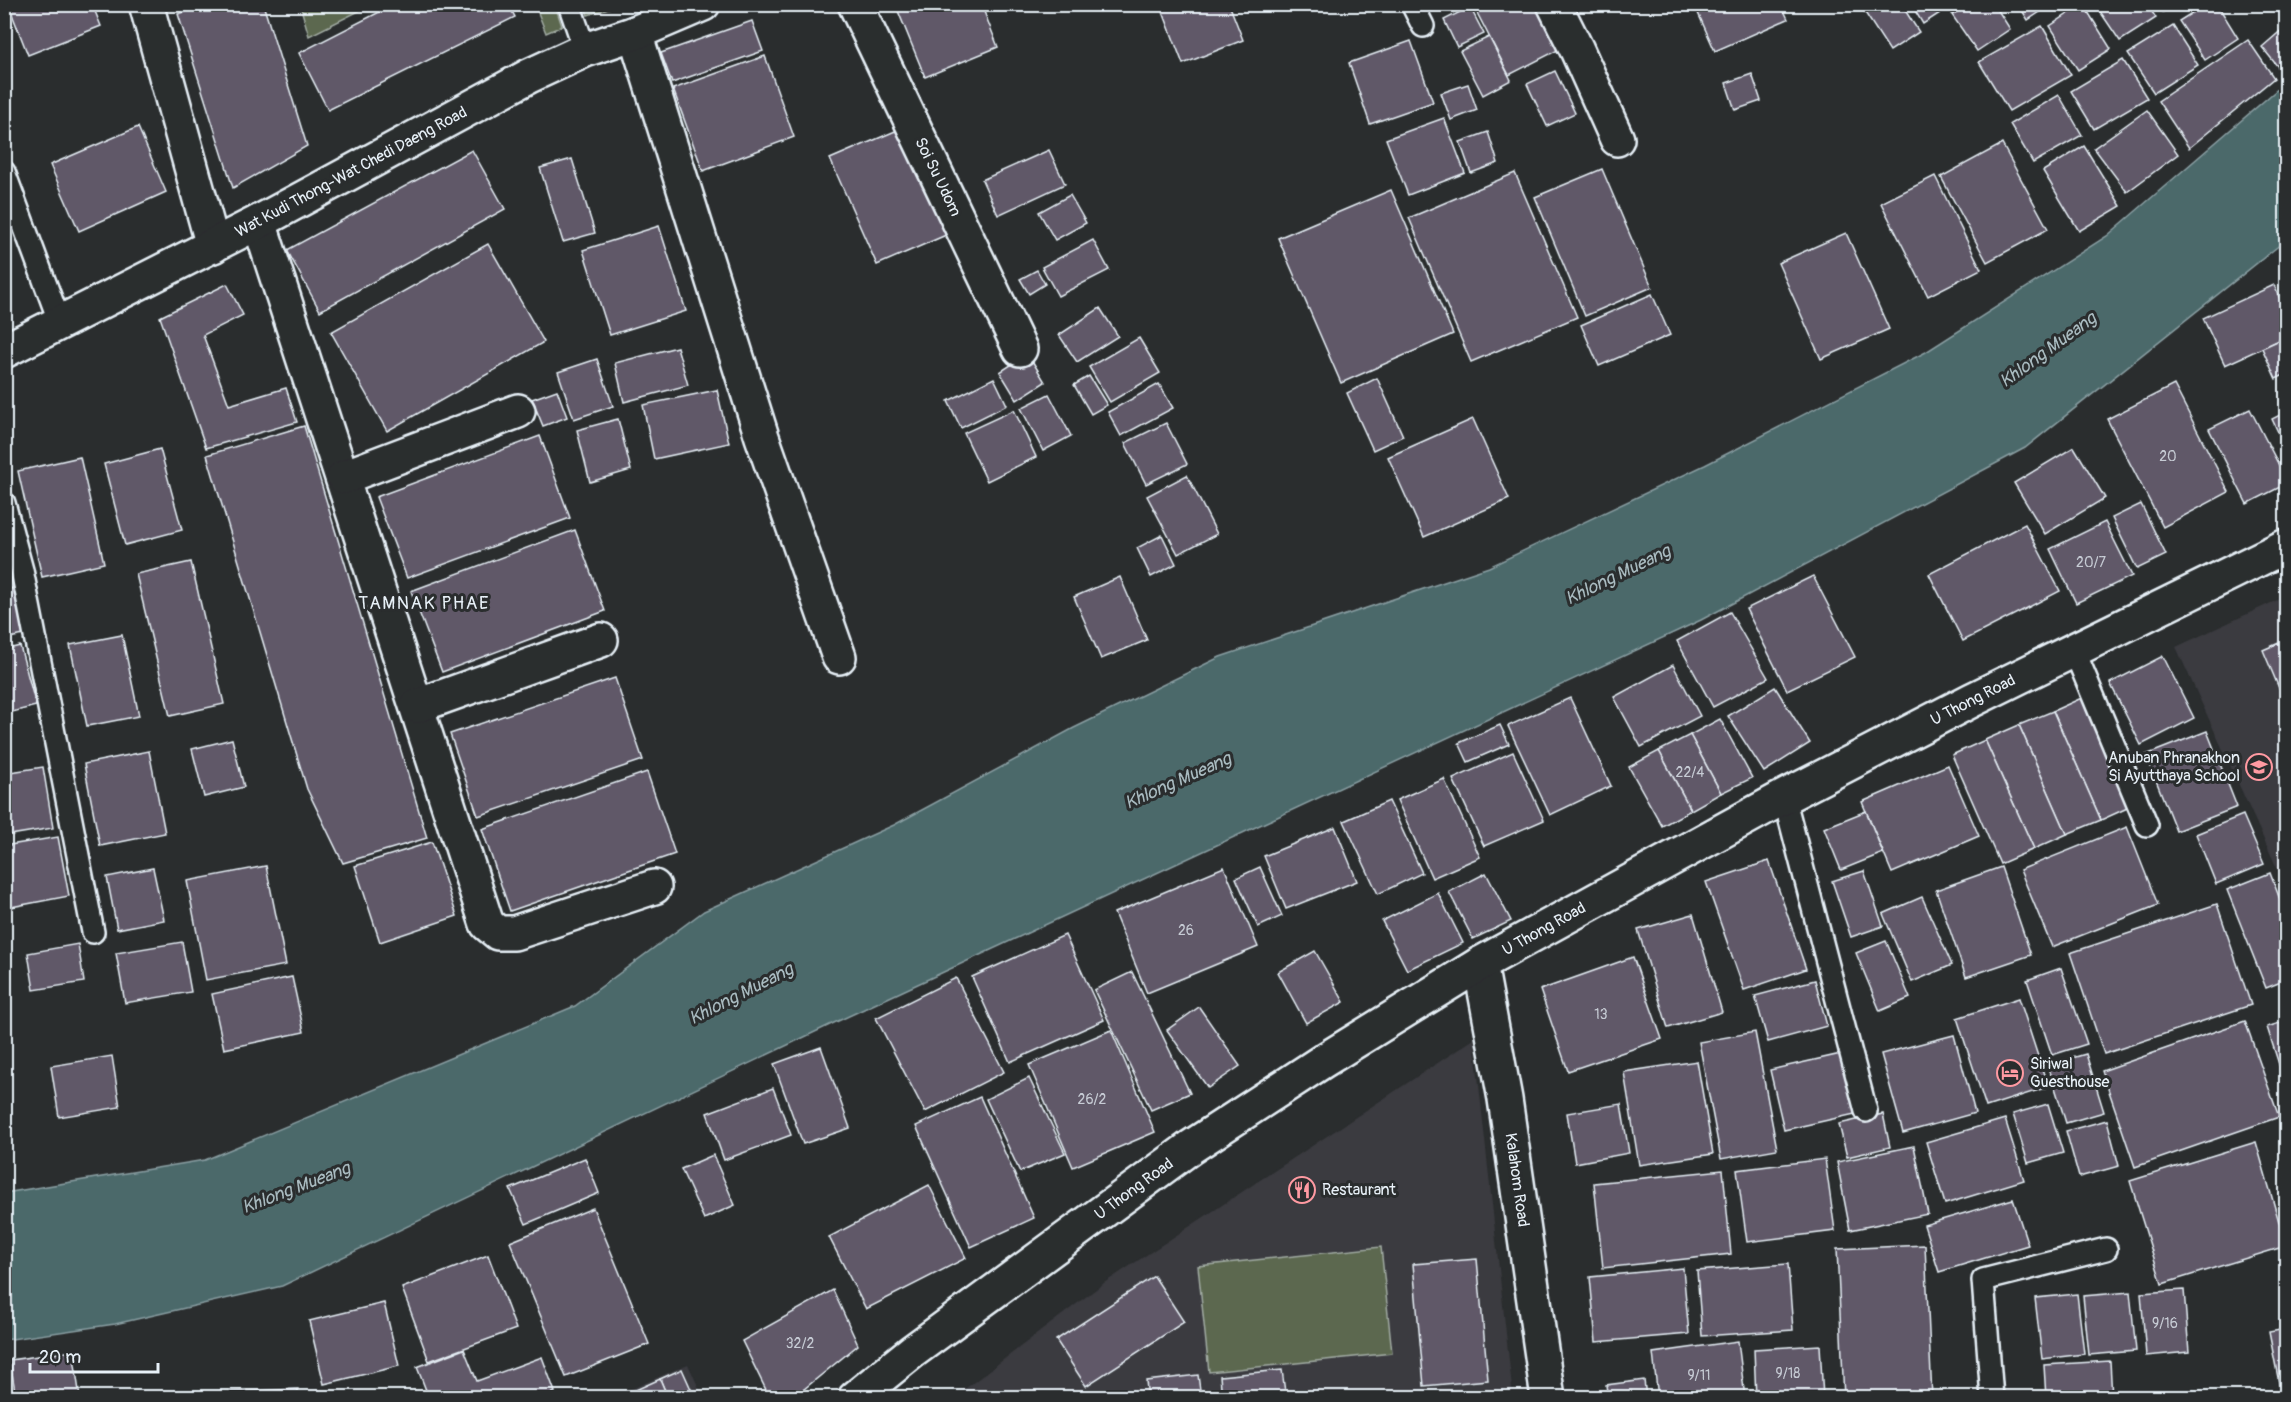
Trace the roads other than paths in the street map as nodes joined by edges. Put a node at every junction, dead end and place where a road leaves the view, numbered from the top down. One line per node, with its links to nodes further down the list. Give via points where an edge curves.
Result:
1 (146, 4): 13 (street)
2 (569, 4): 9 (lane)
3 (703, 4): 8 (street, Wat Kudi Thong-Wat Chedi Daeng Road)
4 (855, 4): 15 (street, Soi Su Udom)
5 (1412, 4): 7 (lane)
6 (1554, 4): 10 (street)
7 (1423, 26)
8 (634, 33): 9 (street, Wat Kudi Thong-Wat Chedi Daeng Road); 23 (street, via 762,437)
9 (585, 50): 12 (street, Wat Kudi Thong-Wat Chedi Daeng Road, via 529,76)
10 (1617, 139)
11 (4, 172): 14 (lane)
12 (259, 222): 13 (street, Wat Kudi Thong-Wat Chedi Daeng Road); 18 (street)
13 (213, 246): 14 (street, Wat Kudi Thong-Wat Chedi Daeng Road)
14 (60, 323): 16 (street, Wat Kudi Thong-Wat Chedi Daeng Road)
15 (1020, 349)
16 (4, 351)
17 (518, 411): 18 (street)
18 (344, 477): 24 (street)
19 (4, 503): 28 (lane, via 22,570)
20 (2286, 546): 22 (street, U Thong Road)
21 (601, 640): 24 (street)
22 (2074, 650): 25 (street, U Thong Road); 26 (lane)
23 (838, 657)
24 (417, 706): 27 (street, via 487,924 498,933 514,933)
25 (1784, 797): 29 (street, U Thong Road); 30 (lane)
26 (2147, 825)
27 (654, 888)
28 (93, 932)
29 (1480, 964): 32 (street, U Thong Road, via 1191,1147); 33 (street, Kalahom Road, via 1505,1099)
30 (1866, 1111)
31 (2106, 1249): 34 (lane, via 1983,1280)
32 (855, 1398)
33 (1548, 1398)
34 (1992, 1398)

